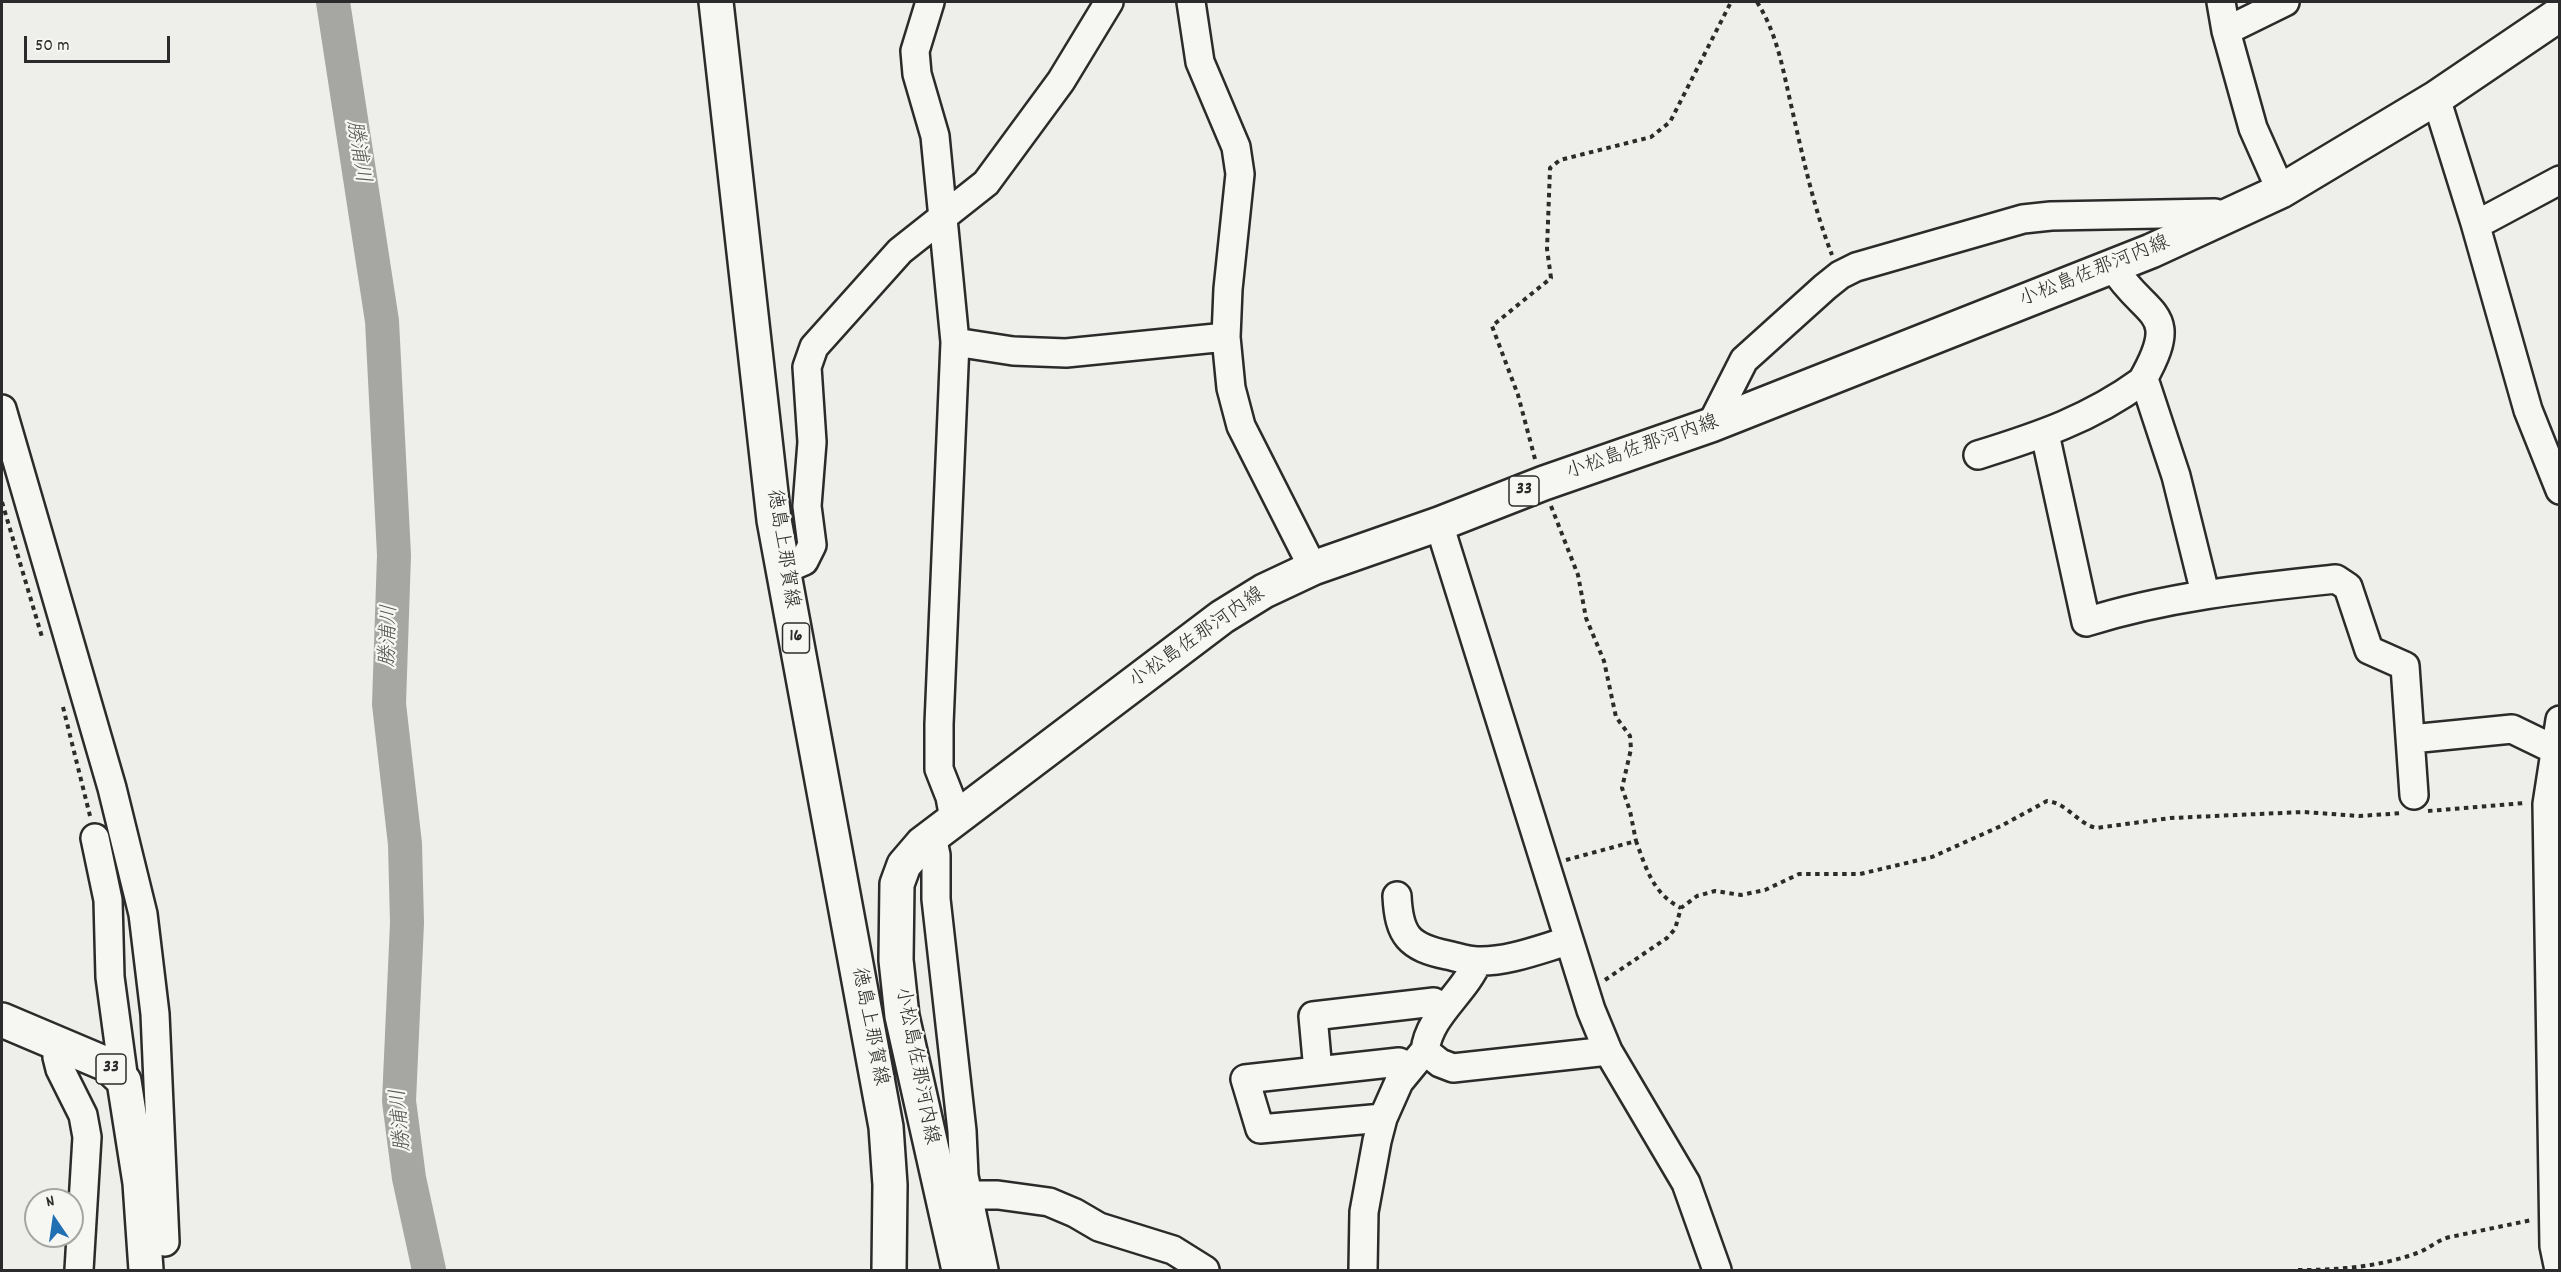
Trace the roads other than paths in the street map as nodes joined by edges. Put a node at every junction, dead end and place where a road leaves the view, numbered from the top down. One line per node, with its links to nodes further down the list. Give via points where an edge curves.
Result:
1 (716, 2): 26 (main road, 徳島上那賀線 / 16, via 774,520)
2 (930, 2): 13 (street, via 915,51 917,74 935,136)
3 (1109, 2): 13 (street, via 1017,143 986,183)
4 (1191, 2): 16 (street, via 1200,62 1236,147 1240,174)
5 (2221, 2): 8 (street)
6 (2285, 2): 8 (street)
7 (2559, 14): 9 (main road, 小松島佐那河内線 / 33)
8 (2226, 31): 11 (street, via 2253,128)
9 (2436, 98): 11 (main road, 小松島佐那河内線 / 33); 14 (street)
10 (2559, 180): 14 (street)
11 (2281, 191): 12 (main road, 小松島佐那河内線 / 33)
12 (2227, 217): 15 (main road, 小松島佐那河内線 / 33); 20 (street, via 2215,213 2023,219 1856,267 1840,276 1744,360)
13 (944, 218): 17 (street); 26 (street, via 900,251 814,347 807,367 812,442 807,506 812,545 804,561)
14 (2475, 223): 23 (street, via 2528,410)
15 (2112, 267): 18 (street, via 2158,318 2161,335 2156,356); 20 (main road, 小松島佐那河内線 / 33)
16 (1226, 337): 17 (street, via 1066,354); 25 (street, via 1240,426)
17 (955, 342): 32 (street, via 939,724 939,769 950,797)
18 (2142, 381): 21 (street, via 2088,416); 27 (street, via 2176,476)
19 (2, 409): 34 (street)
20 (1711, 425): 24 (main road, 小松島佐那河内線 / 33)
21 (2045, 434): 22 (street); 27 (street, via 2086,622)
22 (1978, 455)
23 (2559, 490)
24 (1439, 524): 25 (main road, 小松島佐那河内線 / 33); 36 (street)
25 (1313, 568): 32 (main road, 小松島佐那河内線 / 33, via 1222,617)
26 (783, 570): 51 (main road, 徳島上那賀線 / 16, via 886,1127)
27 (2205, 593): 29 (street, via 2336,579 2348,587 2369,650 2405,666)
28 (2559, 720): 30 (street)
29 (2411, 739): 30 (street, via 2512,729); 31 (street)
30 (2556, 747): 57 (street, via 2547,804 2554,1246)
31 (2417, 806)
32 (943, 828): 47 (street, via 936,855 936,899); 52 (main road, 小松島佐那河内線 / 33, via 904,865 897,884 896,960 902,1016)
33 (95, 838): 44 (street, via 108,900 110,977)
34 (127, 847): 44 (street, via 135,975 129,1062); 48 (street, via 143,914 155,1014)
35 (1397, 896): 37 (street, via 1402,927 1416,946)
36 (1568, 941): 37 (street); 41 (street)
37 (1478, 961): 38 (street, via 1472,977)
38 (1444, 1008): 42 (street); 43 (street, via 1434,1002 1313,1016)
39 (2, 1020): 40 (main road, 33)
40 (62, 1044): 44 (main road, 33, via 106,1064); 49 (street, via 57,1058 83,1115 87,1137)
41 (1608, 1050): 42 (street, via 1453,1068); 56 (street, via 1686,1183)
42 (1418, 1059): 43 (street); 45 (street, via 1399,1082)
43 (1318, 1071): 45 (street, via 1245,1079 1260,1129)
44 (124, 1081): 46 (main road, 33)
45 (1383, 1118): 55 (street, via 1364,1212)
46 (140, 1183): 48 (main road, 33); 50 (main road, 33)
47 (968, 1195): 53 (street); 54 (street, via 1050,1202 1099,1227 1173,1250)
48 (165, 1256)
49 (78, 1270)
50 (146, 1270)
51 (889, 1270)
52 (959, 1270)
53 (984, 1270)
54 (1205, 1270)
55 (1363, 1270)
56 (1717, 1270)
57 (2559, 1270)

